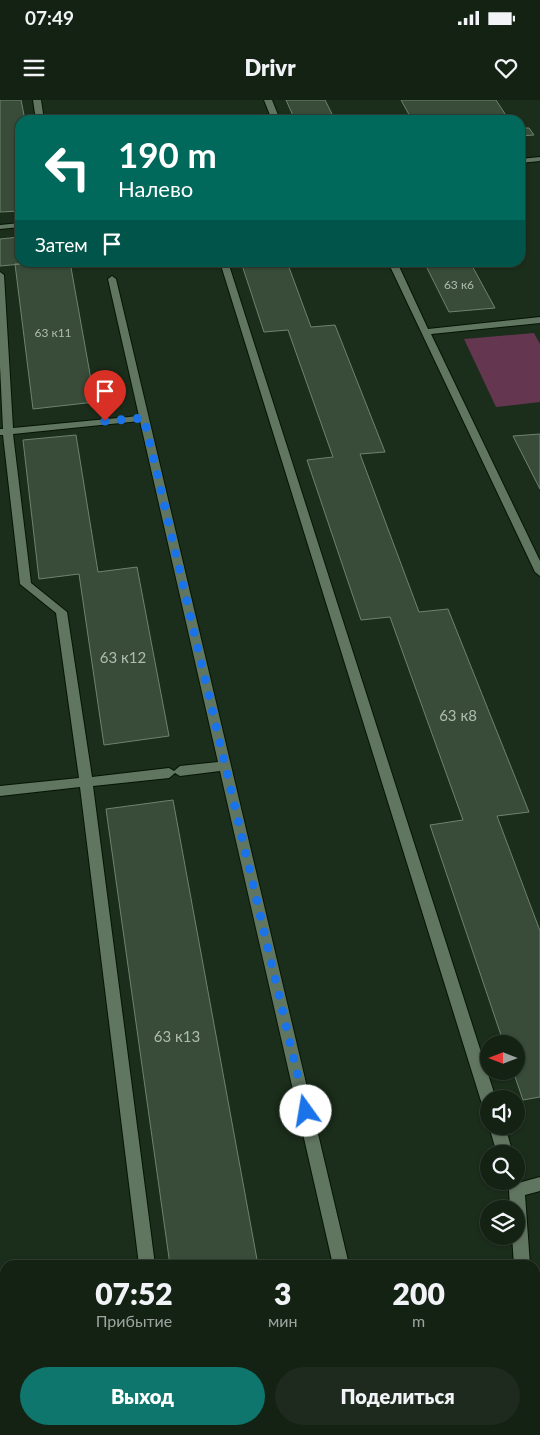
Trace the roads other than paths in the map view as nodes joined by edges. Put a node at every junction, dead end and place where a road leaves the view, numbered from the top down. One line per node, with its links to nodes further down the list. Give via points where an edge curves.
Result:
1 (37, 100): 2 (lane); 4 (lane)
2 (40, 100)
3 (268, 100): 5 (lane)
4 (39, 115)
5 (274, 115)
6 (540, 159): 7 (lane)
7 (525, 160)
8 (15, 226): 9 (lane)
9 (0, 227)
10 (226, 267): 22 (lane)
11 (394, 267): 15 (lane)
12 (0, 275): 17 (lane)
13 (112, 279): 16 (lane)
14 (540, 320): 15 (lane)
15 (425, 332): 18 (lane)
16 (144, 418): 17 (lane); 19 (lane)
17 (4, 431): 20 (lane, via 26,584 61,612)
18 (540, 572)
19 (226, 766): 20 (lane); 27 (lane)
20 (86, 782): 21 (lane); 26 (lane)
21 (0, 791)
22 (485, 1090)
23 (540, 1184): 24 (lane)
24 (525, 1185)
25 (515, 1190): 28 (lane)
26 (146, 1260)
27 (340, 1260)
28 (522, 1260)

